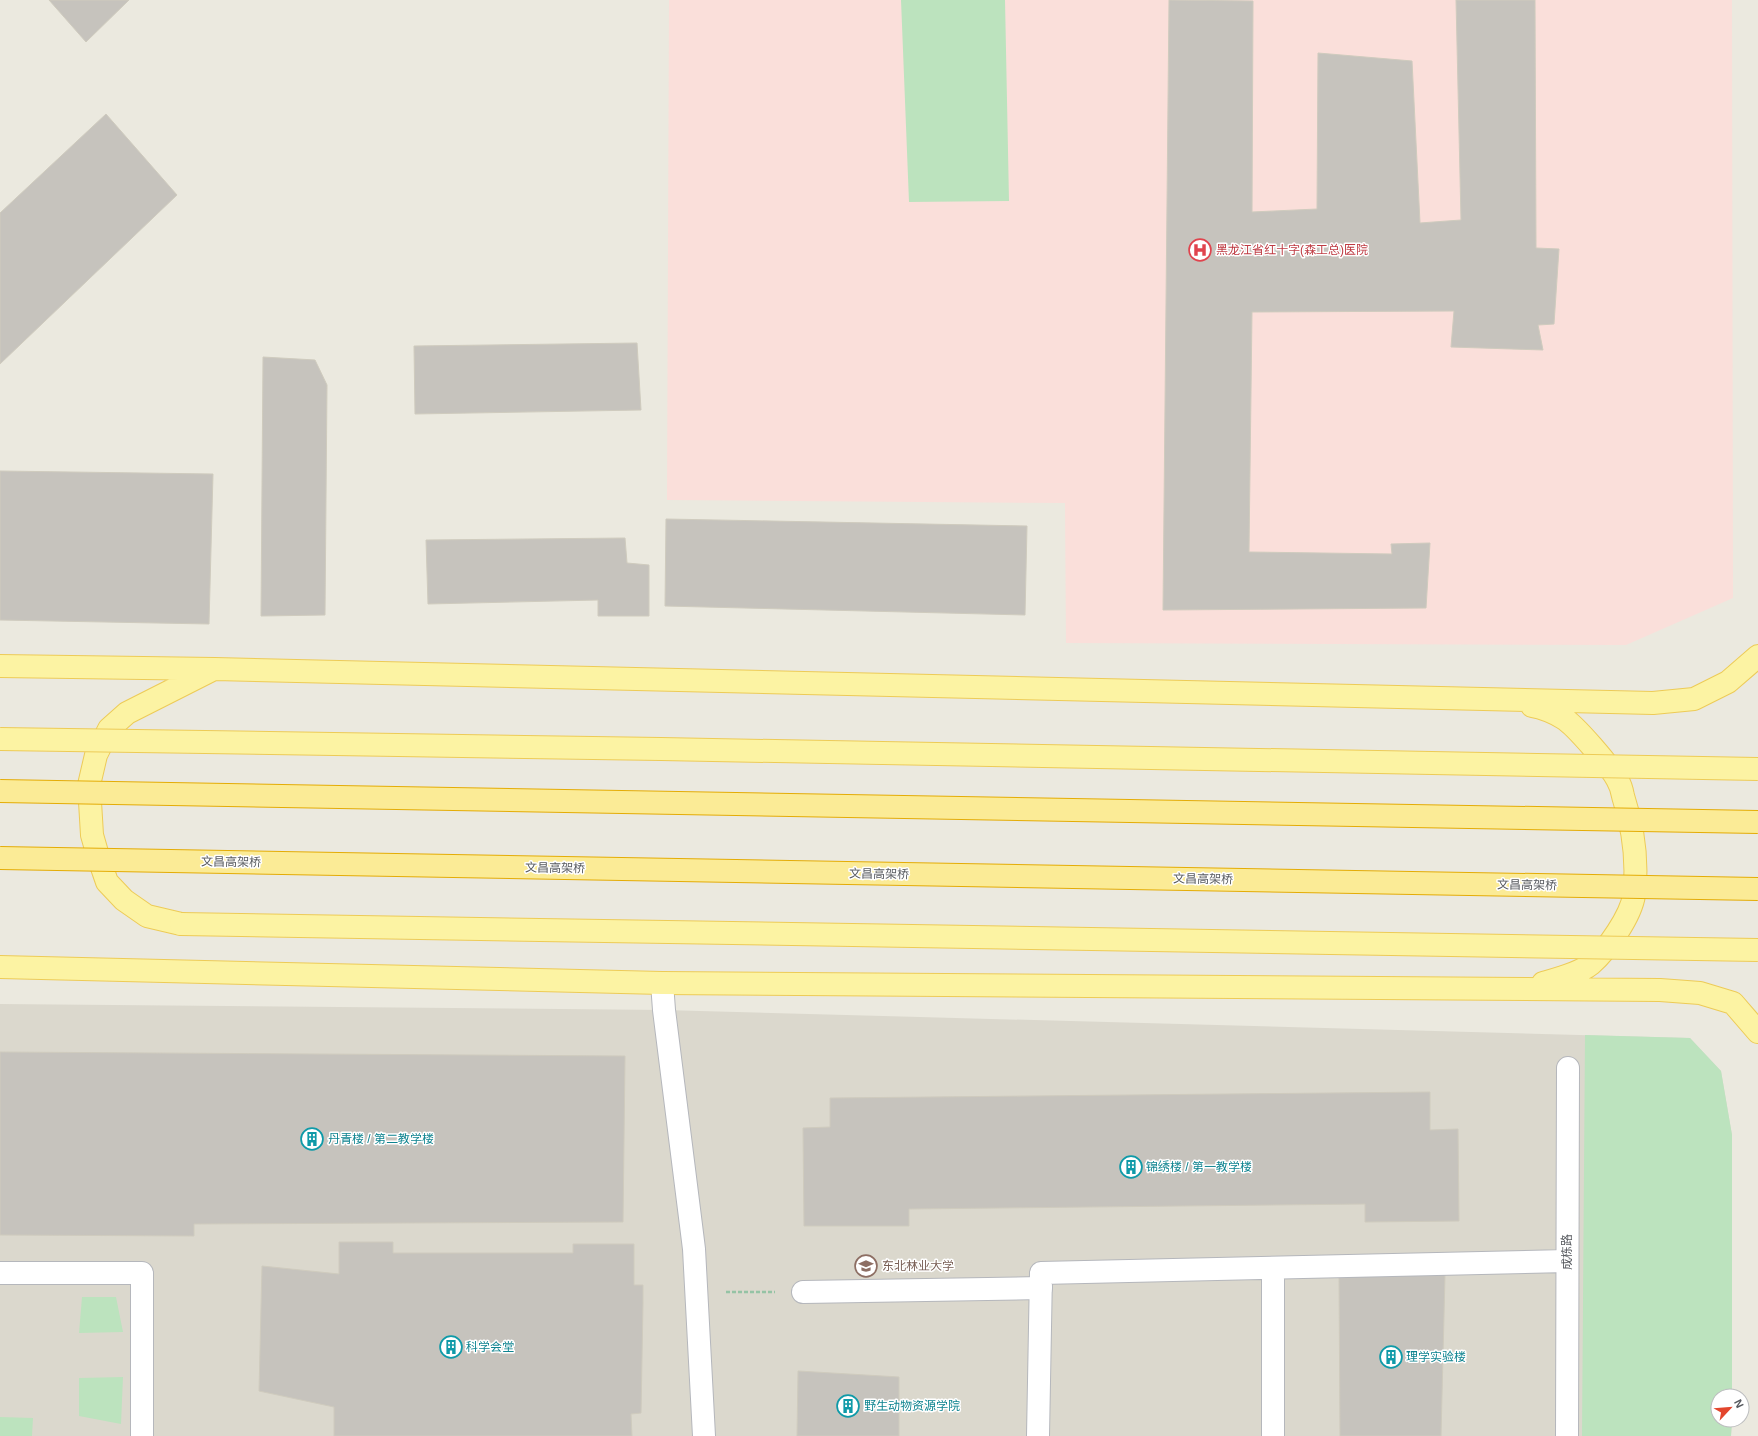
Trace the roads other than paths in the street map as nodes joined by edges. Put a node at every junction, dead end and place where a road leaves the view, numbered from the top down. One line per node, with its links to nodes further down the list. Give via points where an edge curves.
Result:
1 (1758, 656): 4 (main road, via 1728,682 1694,699 1653,703)
2 (0, 666): 3 (main road)
3 (215, 669): 4 (main road); 11 (main road, bridge, via 127,713 109,729 96,755 89,785 92,835 107,882 124,900 147,916 181,924)
4 (1509, 700): 14 (main road, via 1544,709 1564,719 1592,747 1618,779 1628,811 1635,856 1634,896 1624,922 1611,941 1590,964 1564,977)
5 (0, 739): 6 (main road, bridge)
6 (1758, 769)
7 (0, 791): 8 (highway, bridge)
8 (1758, 822)
9 (0, 858): 10 (highway, 文昌高架桥, bridge)
10 (1758, 889)
11 (1758, 950)
12 (0, 967): 13 (main road)
13 (662, 983): 14 (main road); 23 (street, via 694,1249)
14 (1525, 988): 15 (main road, via 1700,993 1733,1003)
15 (1758, 1032)
16 (1568, 1068): 17 (street, 成栋路)
17 (1567, 1261): 18 (street); 26 (street, 成栋路)
18 (1273, 1269): 20 (street, via 1041,1273); 25 (street)
19 (0, 1273): 22 (street, via 142,1273)
20 (1041, 1288): 21 (street); 24 (street)
21 (803, 1292)
22 (142, 1436)
23 (704, 1436)
24 (1038, 1436)
25 (1273, 1436)
26 (1567, 1436)

